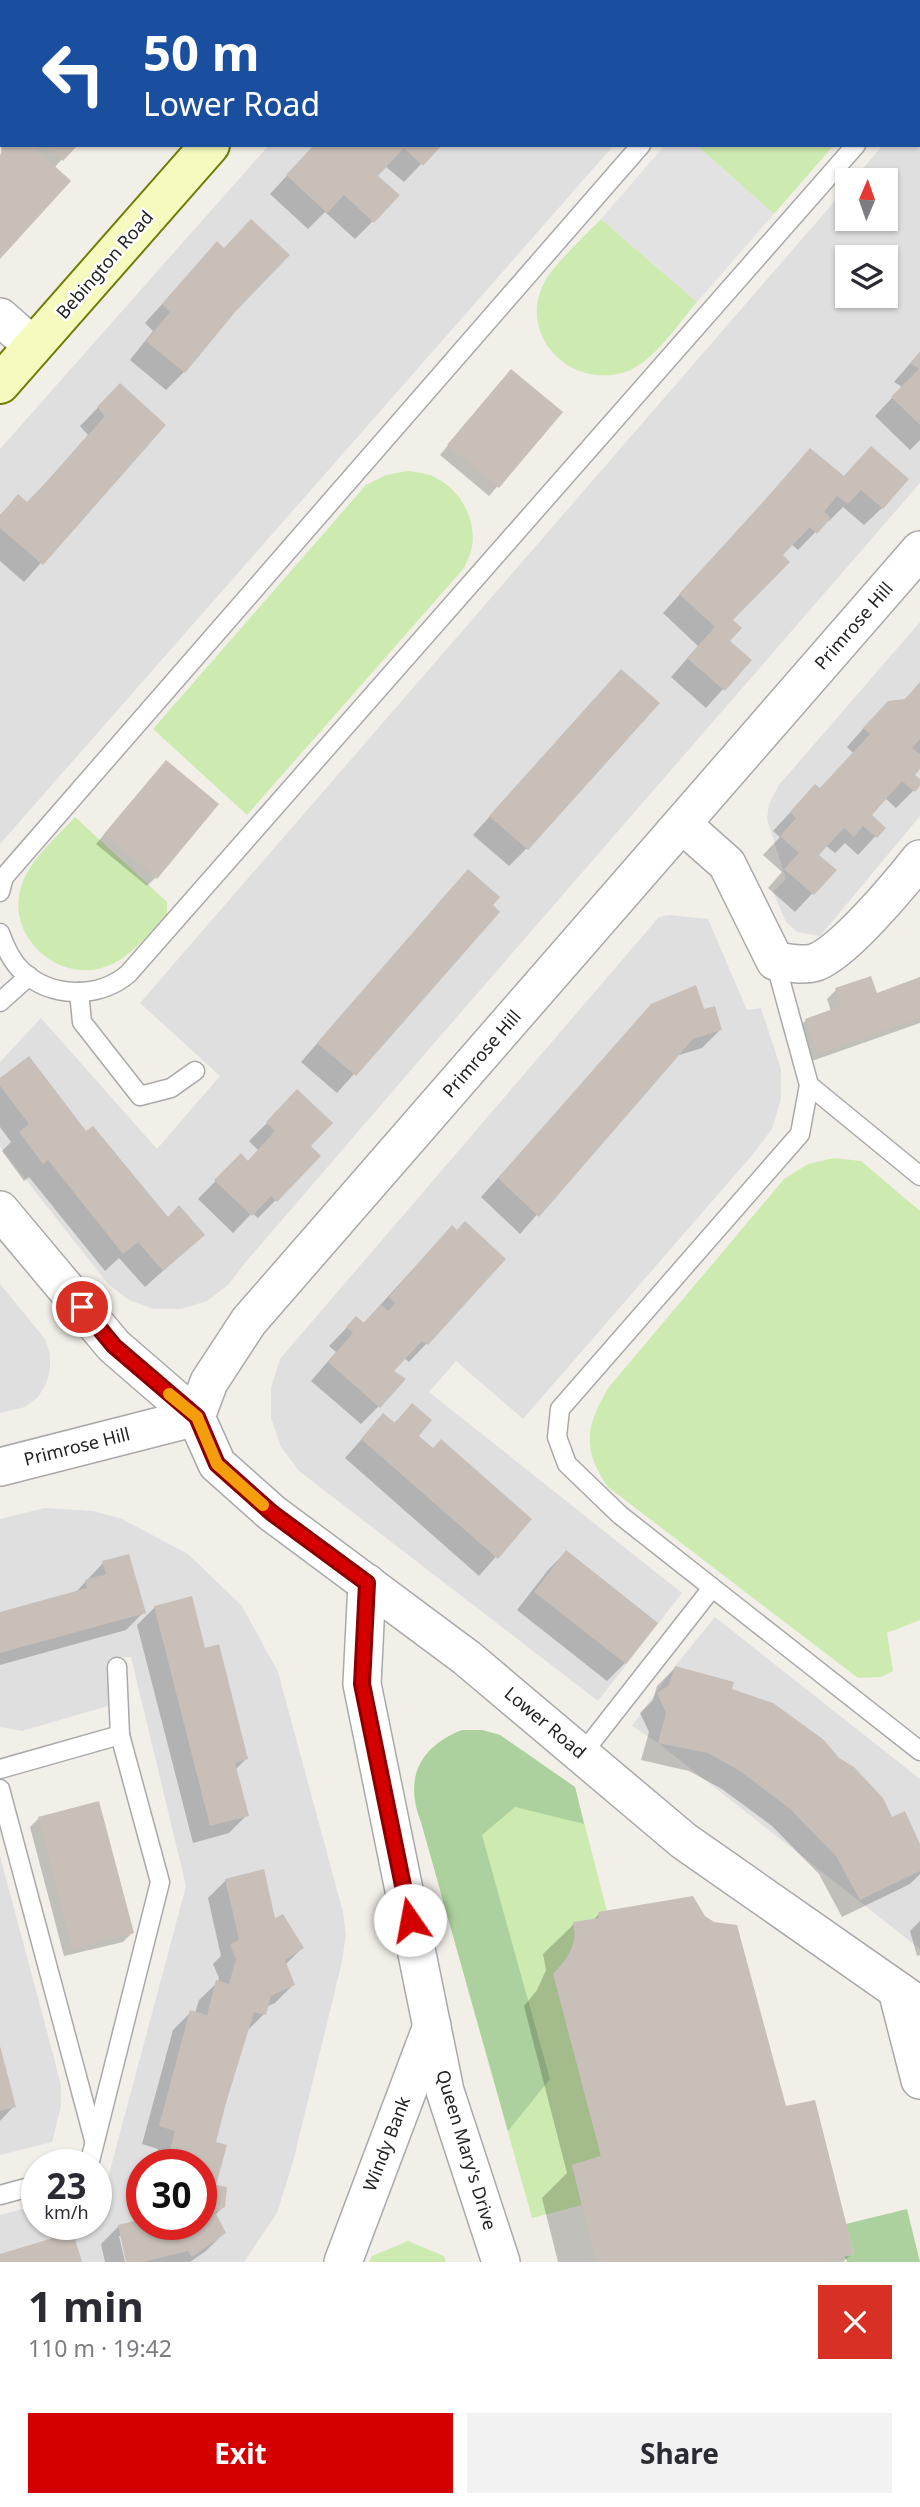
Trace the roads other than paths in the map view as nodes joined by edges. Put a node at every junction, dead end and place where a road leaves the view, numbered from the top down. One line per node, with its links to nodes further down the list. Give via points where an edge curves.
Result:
1 (208, 147): 5 (main road, Bebington Road)
2 (639, 147): 10 (lane, via 4,877)
3 (854, 147): 14 (lane, via 128,974 117,984)
4 (0, 317): 5 (street)
5 (33, 346): 6 (main road, Bebington Road)
6 (0, 384)
7 (920, 550): 8 (street, Primrose Hill)
8 (682, 824): 12 (street, via 727,864); 20 (street, Primrose Hill, via 249,1321 209,1382)
9 (920, 859): 12 (street, via 835,952 812,964)
10 (0, 892)
11 (0, 933): 13 (lane, via 6,951)
12 (775, 961): 17 (lane)
13 (29, 976): 14 (lane, via 43,985); 15 (lane)
14 (79, 992): 16 (lane, via 82,1022 140,1096 171,1088)
15 (0, 1002)
16 (195, 1071)
17 (809, 1085): 18 (lane); 23 (lane, via 800,1133 561,1409 557,1437 567,1464 620,1515)
18 (920, 1177)
19 (0, 1210): 20 (street, via 114,1346)
20 (197, 1417): 21 (street, Primrose Hill); 22 (street, Lower Road, via 217,1464 272,1513)
21 (0, 1467)
22 (367, 1583): 27 (street, Lower Road, via 467,1658); 31 (street, Queen Mary's Drive, via 362,1684)
23 (712, 1588): 26 (lane); 27 (lane)
24 (117, 1667): 25 (lane)
25 (120, 1735): 28 (lane); 33 (lane, via 160,1882)
26 (920, 1751)
27 (582, 1754): 30 (street, Lower Road, via 684,1841)
28 (0, 1769)
29 (0, 1789): 33 (lane)
30 (908, 1998): 32 (street)
31 (432, 2026): 37 (street, Windy Bank); 38 (street, Queen Mary's Drive, via 445,2091)
32 (920, 2080)
33 (95, 2142): 34 (lane)
34 (93, 2149)
35 (21, 2189): 36 (lane)
36 (0, 2195)
37 (343, 2262)
38 (501, 2262)

